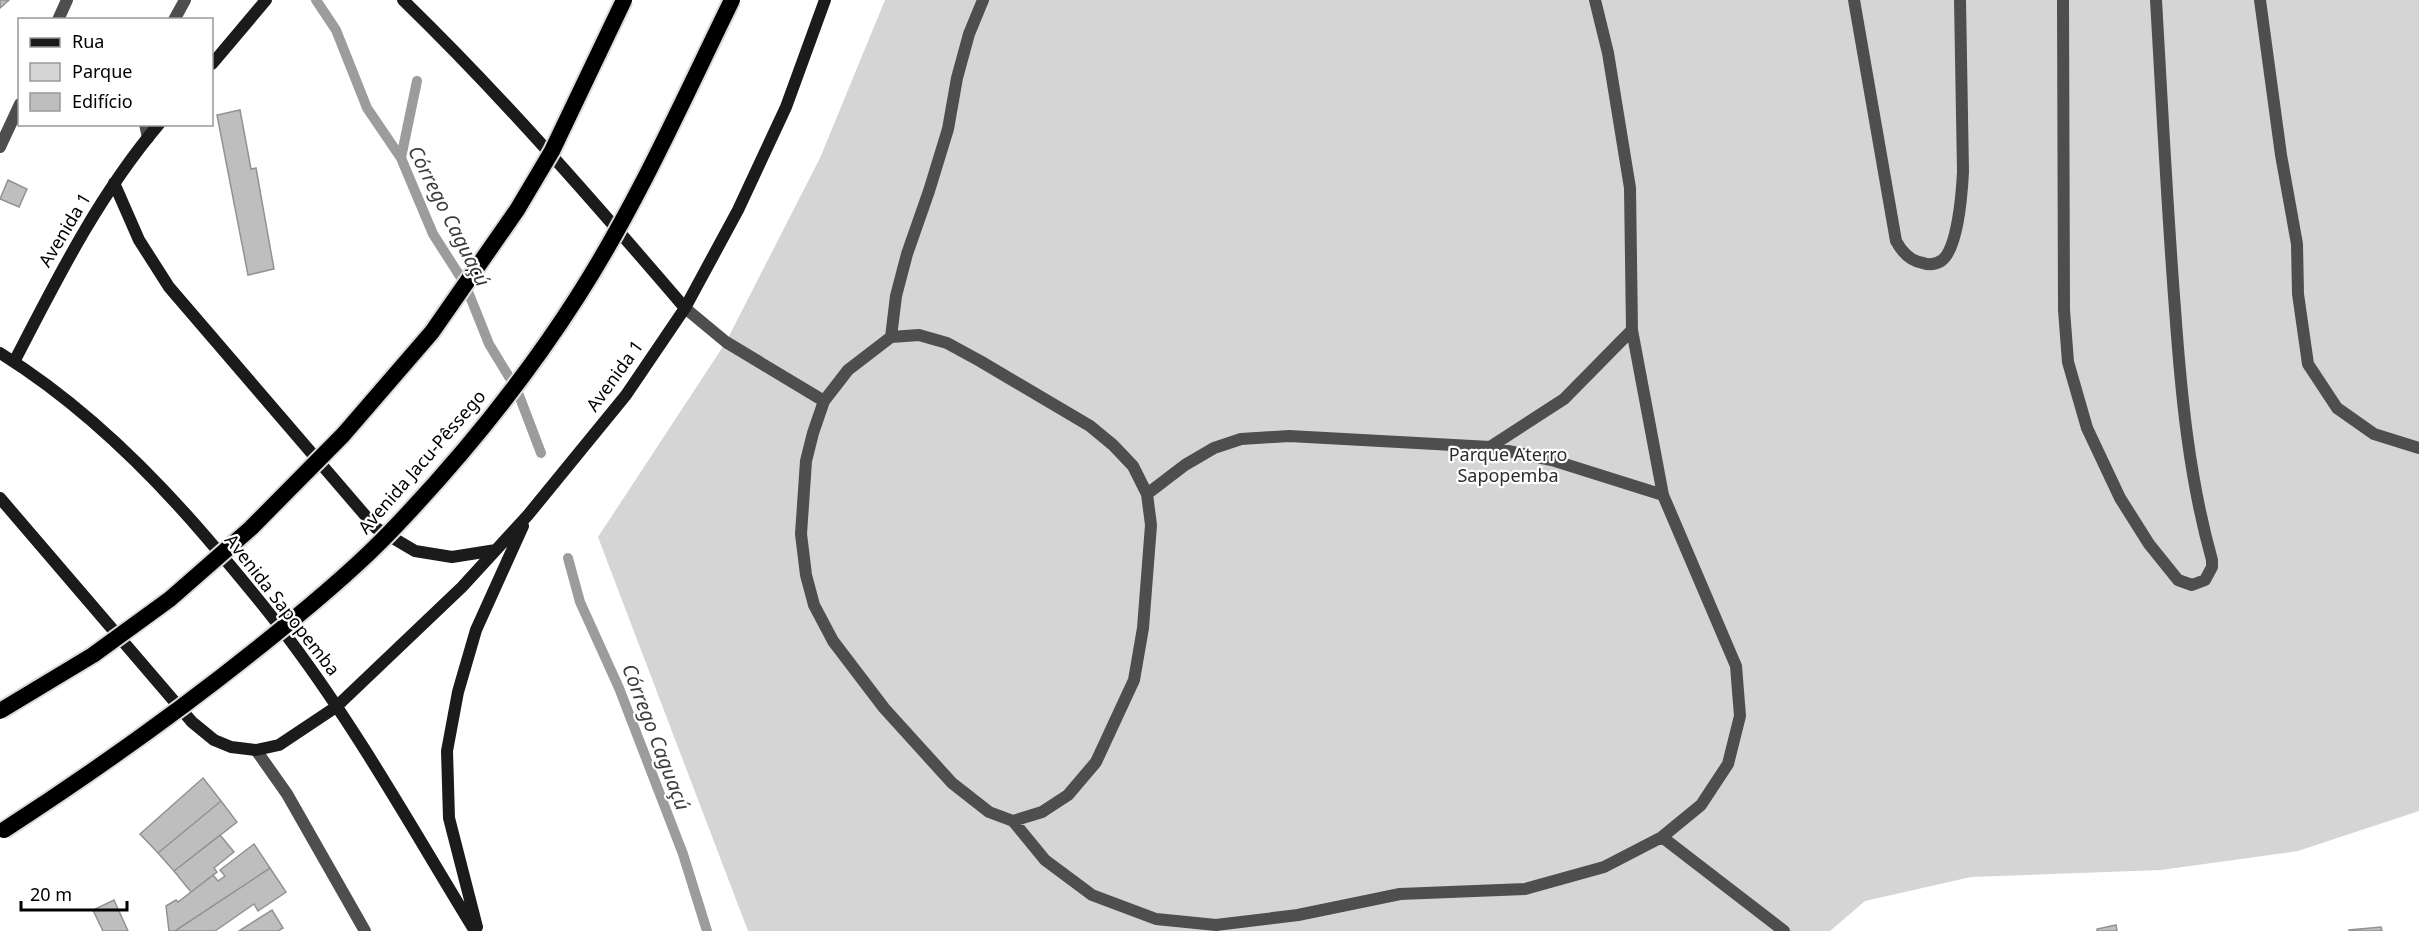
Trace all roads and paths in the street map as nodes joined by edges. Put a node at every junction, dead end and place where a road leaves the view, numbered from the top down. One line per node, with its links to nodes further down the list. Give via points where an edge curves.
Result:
1 (67, 0): 15 (street)
2 (185, 0): 16 (street)
3 (403, 0): 24 (main road, via 511,110)
4 (624, 0): 38 (highway, bridge, via 552,151 518,210 432,332 343,435 250,528 170,599 93,655)
5 (732, 0): 41 (highway, Avenida Jacu-Pêssego, bridge, via 651,168 579,295 526,370 444,471 392,530 333,586 223,677 96,770)
6 (825, 0): 24 (main road, Avenida 1, via 786,107 738,210)
7 (983, 0): 26 (street, via 969,34 948,129 907,254)
8 (1595, 0): 25 (street, via 1608,53 1630,188)
9 (1854, 0): 10 (street, via 1896,241 1902,252 1929,264 1942,261 1949,251 1961,197)
10 (1960, 0)
11 (2063, 0): 12 (street, via 2064,298 2068,362 2087,428 2120,498 2178,580 2192,585 2205,580 2212,560 2199,517 2183,416)
12 (2156, 0)
13 (2259, 0): 31 (street, via 2297,244 2298,294 2308,364 2337,408 2374,434)
14 (265, 1): 17 (main road)
15 (59, 18)
16 (175, 18)
17 (213, 63)
18 (18, 108): 22 (street)
19 (145, 126): 21 (street)
20 (157, 126): 21 (main road, Avenida 1)
21 (148, 138): 23 (main road, Avenida 1)
22 (0, 147)
23 (114, 183): 28 (main road, Avenida 1, via 61,269); 36 (main road, via 140,240 169,286 376,528 415,551 452,557)
24 (684, 308): 29 (street, via 726,342); 35 (main road, Avenida 1, via 626,395)
25 (1632, 330): 30 (street, via 1564,399); 33 (street)
26 (891, 337): 29 (street, via 848,370); 32 (street, via 919,335 947,343 1080,420 1133,466)
27 (0, 353): 28 (main road, Avenida Sapopemba)
28 (15, 362): 37 (main road, Avenida Sapopemba, via 102,429 175,500 252,590)
29 (824, 401): 40 (street, via 807,461 801,534 814,606 833,641 884,708 952,783 989,812)
30 (1490, 447): 32 (street, via 1289,436 1240,439 1185,465); 33 (street, via 1555,460)
31 (2419, 448)
32 (1147, 494): 40 (street, via 1151,525 1143,628 1134,680 1096,762 1068,795 1042,812)
33 (1663, 495): 42 (street, via 1736,666 1740,716 1728,764 1712,789 1701,805)
34 (0, 498): 39 (main road, via 192,722 214,740)
35 (528, 515): 36 (main road, Avenida 1); 44 (main road, via 476,630 447,752 449,818)
36 (496, 550): 37 (main road, Avenida 1)
37 (336, 707): 39 (main road, Avenida 1, via 279,745); 44 (main road, Avenida Sapopemba)
38 (0, 711)
39 (256, 750): 43 (street, via 287,794)
40 (1013, 821): 42 (street, via 1045,860 1092,895 1156,920 1216,925 1298,915 1400,894 1525,889 1604,867)
41 (4, 830)
42 (1662, 837): 45 (street)
43 (365, 931)
44 (477, 931)
45 (1784, 931)

